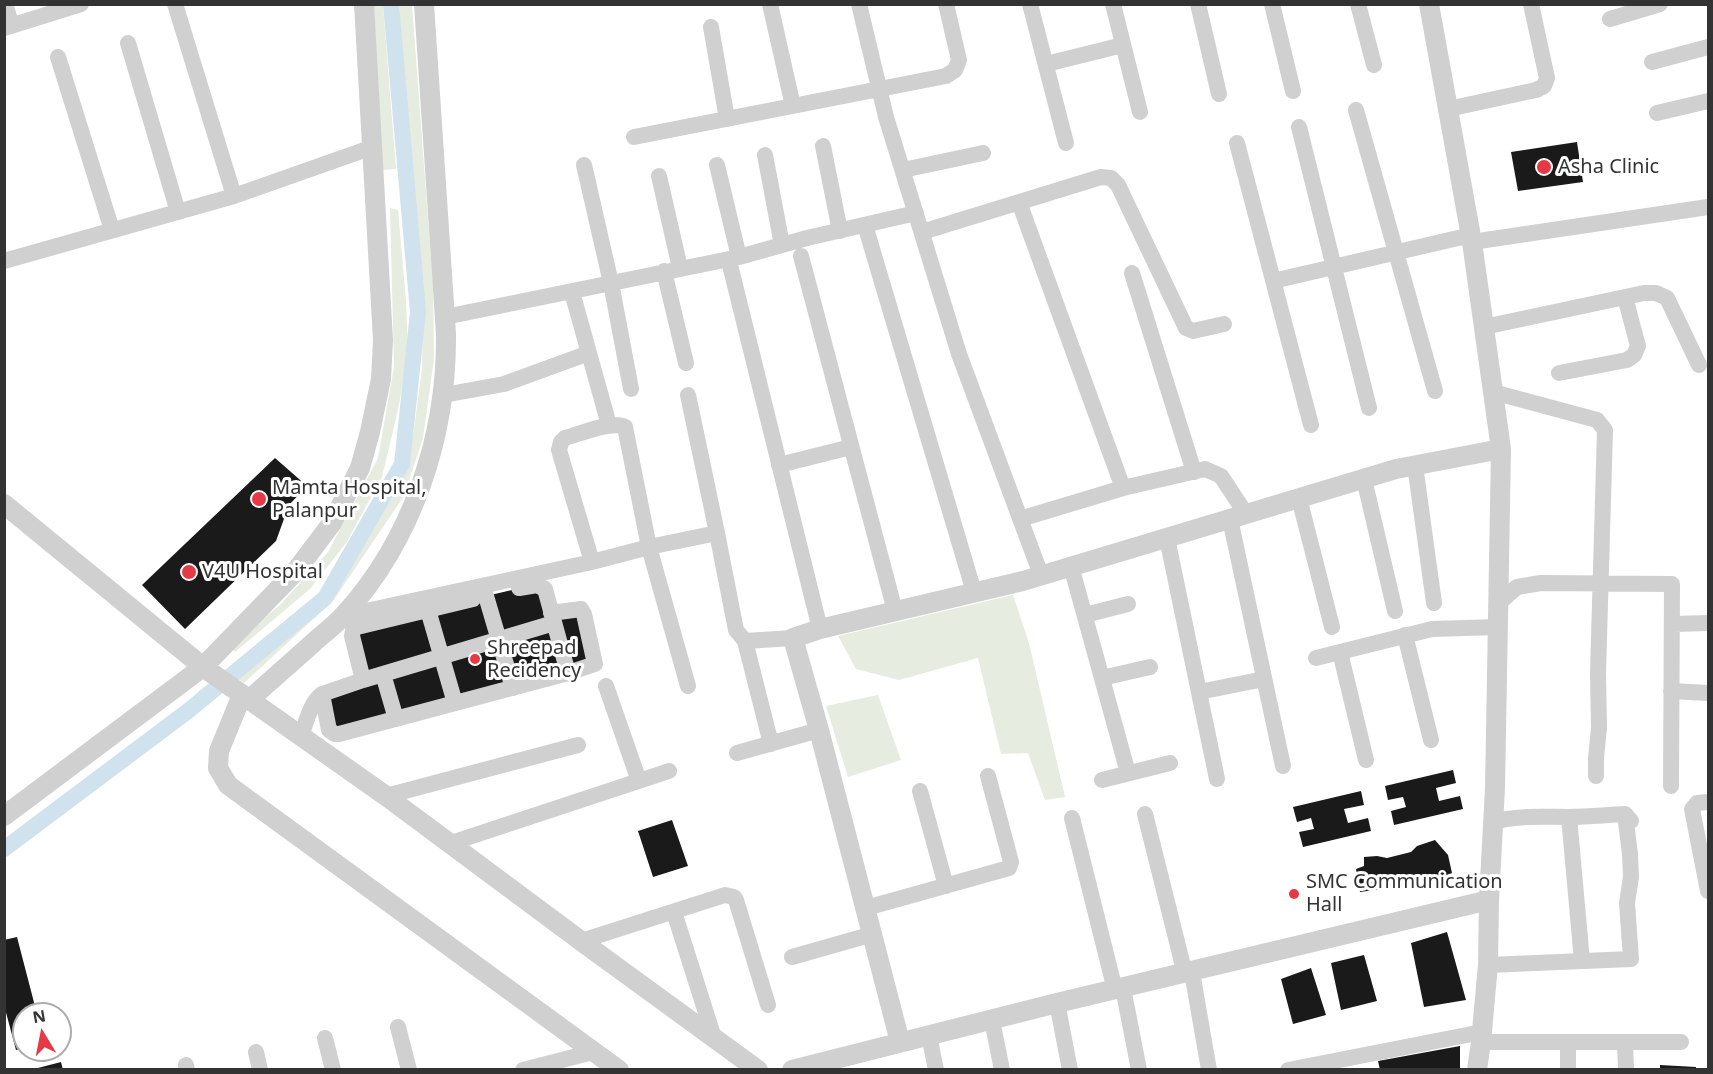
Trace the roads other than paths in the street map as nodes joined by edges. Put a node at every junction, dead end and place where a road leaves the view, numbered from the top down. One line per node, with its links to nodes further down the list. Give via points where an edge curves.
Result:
1 (5, 4): 18 (street)
2 (175, 4): 49 (street)
3 (364, 4): 42 (street)
4 (424, 4): 72 (street)
5 (771, 4): 31 (street)
6 (859, 4): 27 (street)
7 (946, 4): 27 (street, via 959,60 955,70 946,76)
8 (1030, 4): 25 (street)
9 (1113, 4): 21 (street)
10 (1198, 4): 29 (street)
11 (1272, 4): 28 (street)
12 (1358, 4): 26 (street)
13 (1429, 4): 32 (street)
14 (1531, 4): 32 (street, via 1547,78 1544,86)
15 (1660, 4): 17 (street)
16 (76, 5): 18 (street)
17 (1610, 19)
18 (8, 27)
19 (711, 27): 36 (street)
20 (128, 43): 52 (street)
21 (1123, 45): 25 (street); 34 (street)
22 (1708, 47): 24 (street)
23 (58, 57): 55 (street)
24 (1652, 62)
25 (1046, 64): 39 (street)
26 (1374, 65)
27 (879, 90): 31 (street); 47 (street)
28 (1293, 91)
29 (1219, 94)
30 (1708, 101): 35 (street)
31 (793, 106): 36 (street)
32 (1448, 109): 58 (street)
33 (1356, 110): 60 (street)
34 (1140, 112)
35 (1658, 113)
36 (727, 119): 38 (street)
37 (1299, 127): 64 (street)
38 (634, 137)
39 (1066, 143)
40 (1237, 143): 68 (street)
41 (823, 146): 56 (street)
42 (373, 147): 49 (street); 129 (street, via 383,340 381,379 360,468 332,523 303,563)
43 (983, 153): 47 (street)
44 (765, 155): 59 (street)
45 (584, 165): 69 (street)
46 (717, 165): 63 (street)
47 (903, 170): 53 (street)
48 (659, 176): 65 (street)
49 (234, 196): 52 (street)
50 (1019, 202): 57 (street); 73 (street, via 1101,177 1111,178 1118,185 1183,324 1193,331); 93 (street)
51 (1708, 207): 58 (street)
52 (178, 212): 55 (street)
53 (916, 213): 54 (street); 57 (street)
54 (865, 225): 56 (street); 105 (street)
55 (112, 230): 62 (street)
56 (840, 231): 59 (street)
57 (922, 232): 97 (street, via 959,354)
58 (1472, 239): 60 (street); 74 (street)
59 (782, 245): 63 (street)
60 (1396, 252): 64 (street); 80 (street)
61 (801, 256): 87 (street)
62 (4, 261)
63 (734, 261): 65 (street); 89 (street)
64 (1334, 267): 68 (street); 84 (street)
65 (680, 268): 66 (street)
66 (664, 271): 69 (street); 76 (street)
67 (1132, 273): 91 (street)
68 (1273, 281): 86 (street)
69 (611, 283): 70 (street); 79 (street)
70 (572, 292): 72 (street); 75 (street)
71 (1625, 297): 74 (street); 77 (street, via 1656,293 1667,298); 78 (street, via 1638,346 1634,355 1627,360)
72 (445, 316): 82 (street)
73 (1224, 324)
74 (1484, 327): 81 (street)
75 (589, 353): 82 (street, via 504,384); 85 (street)
76 (686, 363)
77 (1699, 365)
78 (1559, 373)
79 (631, 389)
80 (1435, 391)
81 (1493, 392): 88 (street); 104 (street, via 1597,420 1605,430)
82 (444, 395): 114 (street, via 433,452 419,493 385,560)
83 (688, 395): 98 (street)
84 (1369, 408)
85 (609, 425): 100 (street, via 625,427); 101 (street, via 565,438 559,450)
86 (1311, 425)
87 (851, 447): 89 (street); 111 (street)
88 (1501, 449): 90 (street); 108 (street)
89 (779, 465): 120 (street)
90 (1415, 465): 92 (street); 107 (street)
91 (1194, 472): 93 (street); 96 (street, via 1205,469 1221,476)
92 (1364, 478): 94 (street); 112 (street)
93 (1123, 488): 97 (street)
94 (1299, 498): 96 (street); 118 (street)
95 (4, 504): 129 (street)
96 (1238, 516): 99 (street); 133 (street)
97 (1020, 519): 103 (street)
98 (717, 533): 100 (street); 124 (street, via 736,630)
99 (1167, 538): 102 (street); 138 (street)
100 (649, 547): 101 (street); 136 (street)
101 (592, 562): 114 (street)
102 (1071, 566): 103 (street); 113 (street)
103 (1041, 575): 105 (street)
104 (1601, 585): 108 (street, via 1517,586); 117 (street, via 1672,584); 157 (street)
105 (974, 592): 111 (street)
106 (486, 596): 110 (street); 115 (street, via 537,585 545,589); 123 (street)
107 (1434, 603)
108 (1498, 603): 119 (street)
109 (1128, 604): 113 (street)
110 (428, 610): 126 (street); 134 (street, via 353,630)
111 (895, 611): 120 (street)
112 (1395, 611)
113 (1084, 615): 132 (street)
114 (344, 616): 141 (street)
115 (553, 618): 123 (street); 130 (street); 130 (street, via 576,609 584,614 595,664)
116 (1708, 623): 117 (street)
117 (1673, 624): 139 (street)
118 (1332, 627)
119 (1497, 627): 121 (street, via 1438,628); 170 (street)
120 (820, 629): 122 (street)
121 (1405, 635): 125 (street); 147 (street)
122 (793, 638): 124 (street); 145 (street)
123 (499, 640): 126 (street); 137 (street)
124 (745, 641): 148 (street)
125 (1340, 652): 127 (street); 151 (street)
126 (442, 657): 131 (street); 143 (street)
127 (1316, 658)
128 (1150, 667): 132 (street)
129 (208, 670): 141 (street); 167 (street)
130 (568, 673): 137 (street)
131 (383, 674): 134 (street); 144 (street)
132 (1102, 678): 155 (street)
133 (1264, 679): 138 (street); 153 (street)
134 (363, 680): 142 (street)
135 (606, 686): 160 (street)
136 (688, 686)
137 (513, 688): 143 (street)
138 (1199, 692): 158 (street)
139 (1671, 692): 140 (street); 161 (street)
140 (1708, 693)
141 (240, 694): 146 (street); 198 (street, via 219,751 218,768 228,785)
142 (322, 694): 144 (street, via 329,730 335,734); 146 (street, via 313,704)
143 (455, 704): 144 (street)
144 (396, 719)
145 (819, 730): 148 (street); 176 (street)
146 (301, 737): 163 (street)
147 (1431, 740)
148 (771, 744): 150 (street)
149 (578, 745): 163 (street)
150 (737, 753)
151 (1366, 760)
152 (1170, 763): 155 (street)
153 (1283, 766)
154 (669, 771): 160 (street)
155 (1128, 773): 159 (street)
156 (988, 776): 173 (street, via 1011,861 1009,868)
157 (1596, 776)
158 (1217, 779)
159 (1102, 780)
160 (639, 781): 172 (street)
161 (1671, 786)
162 (920, 791): 173 (street)
163 (386, 796): 172 (street)
164 (1708, 802): 174 (street, via 1697,803 1692,809)
165 (1145, 814): 183 (street)
166 (1625, 814): 168 (street); 171 (street); 181 (street, via 1631,877 1627,903 1631,959)
167 (4, 816)
168 (1569, 817): 170 (street, via 1532,816); 181 (street)
169 (1072, 818): 184 (street)
170 (1493, 822): 175 (street)
171 (1639, 832)
172 (451, 843): 179 (street)
173 (946, 886): 176 (street)
174 (1708, 891)
175 (1489, 900): 182 (street); 183 (street)
176 (866, 908): 178 (street)
177 (674, 912): 179 (street); 186 (street, via 725,895 734,897); 192 (street)
178 (873, 934): 180 (street); 193 (street)
179 (581, 941): 192 (street)
180 (792, 957)
181 (1582, 961): 182 (street)
182 (1488, 965): 190 (street)
183 (1189, 973): 184 (street); 212 (street)
184 (1119, 989): 185 (street); 211 (street)
185 (1057, 1003): 187 (street); 210 (street)
186 (768, 1005)
187 (992, 1020): 189 (street); 209 (street)
188 (398, 1026): 203 (street)
189 (929, 1035): 193 (street); 208 (street)
190 (1482, 1037): 194 (street); 199 (street); 213 (street)
191 (325, 1038): 202 (street)
192 (714, 1038): 206 (street)
193 (900, 1042): 207 (street)
194 (1568, 1042): 195 (street); 214 (street)
195 (1625, 1042): 196 (street); 215 (street)
196 (1681, 1042)
197 (256, 1052): 201 (street)
198 (593, 1052): 204 (street); 205 (street)
199 (1370, 1062): 200 (street)
200 (1293, 1069)
201 (260, 1070)
202 (333, 1070)
203 (409, 1070)
204 (523, 1070)
205 (619, 1070)
206 (758, 1070)
207 (792, 1070)
208 (936, 1070)
209 (1002, 1070)
210 (1070, 1070)
211 (1139, 1070)
212 (1209, 1070)
213 (1477, 1070)
214 (1568, 1070)
215 (1626, 1070)

